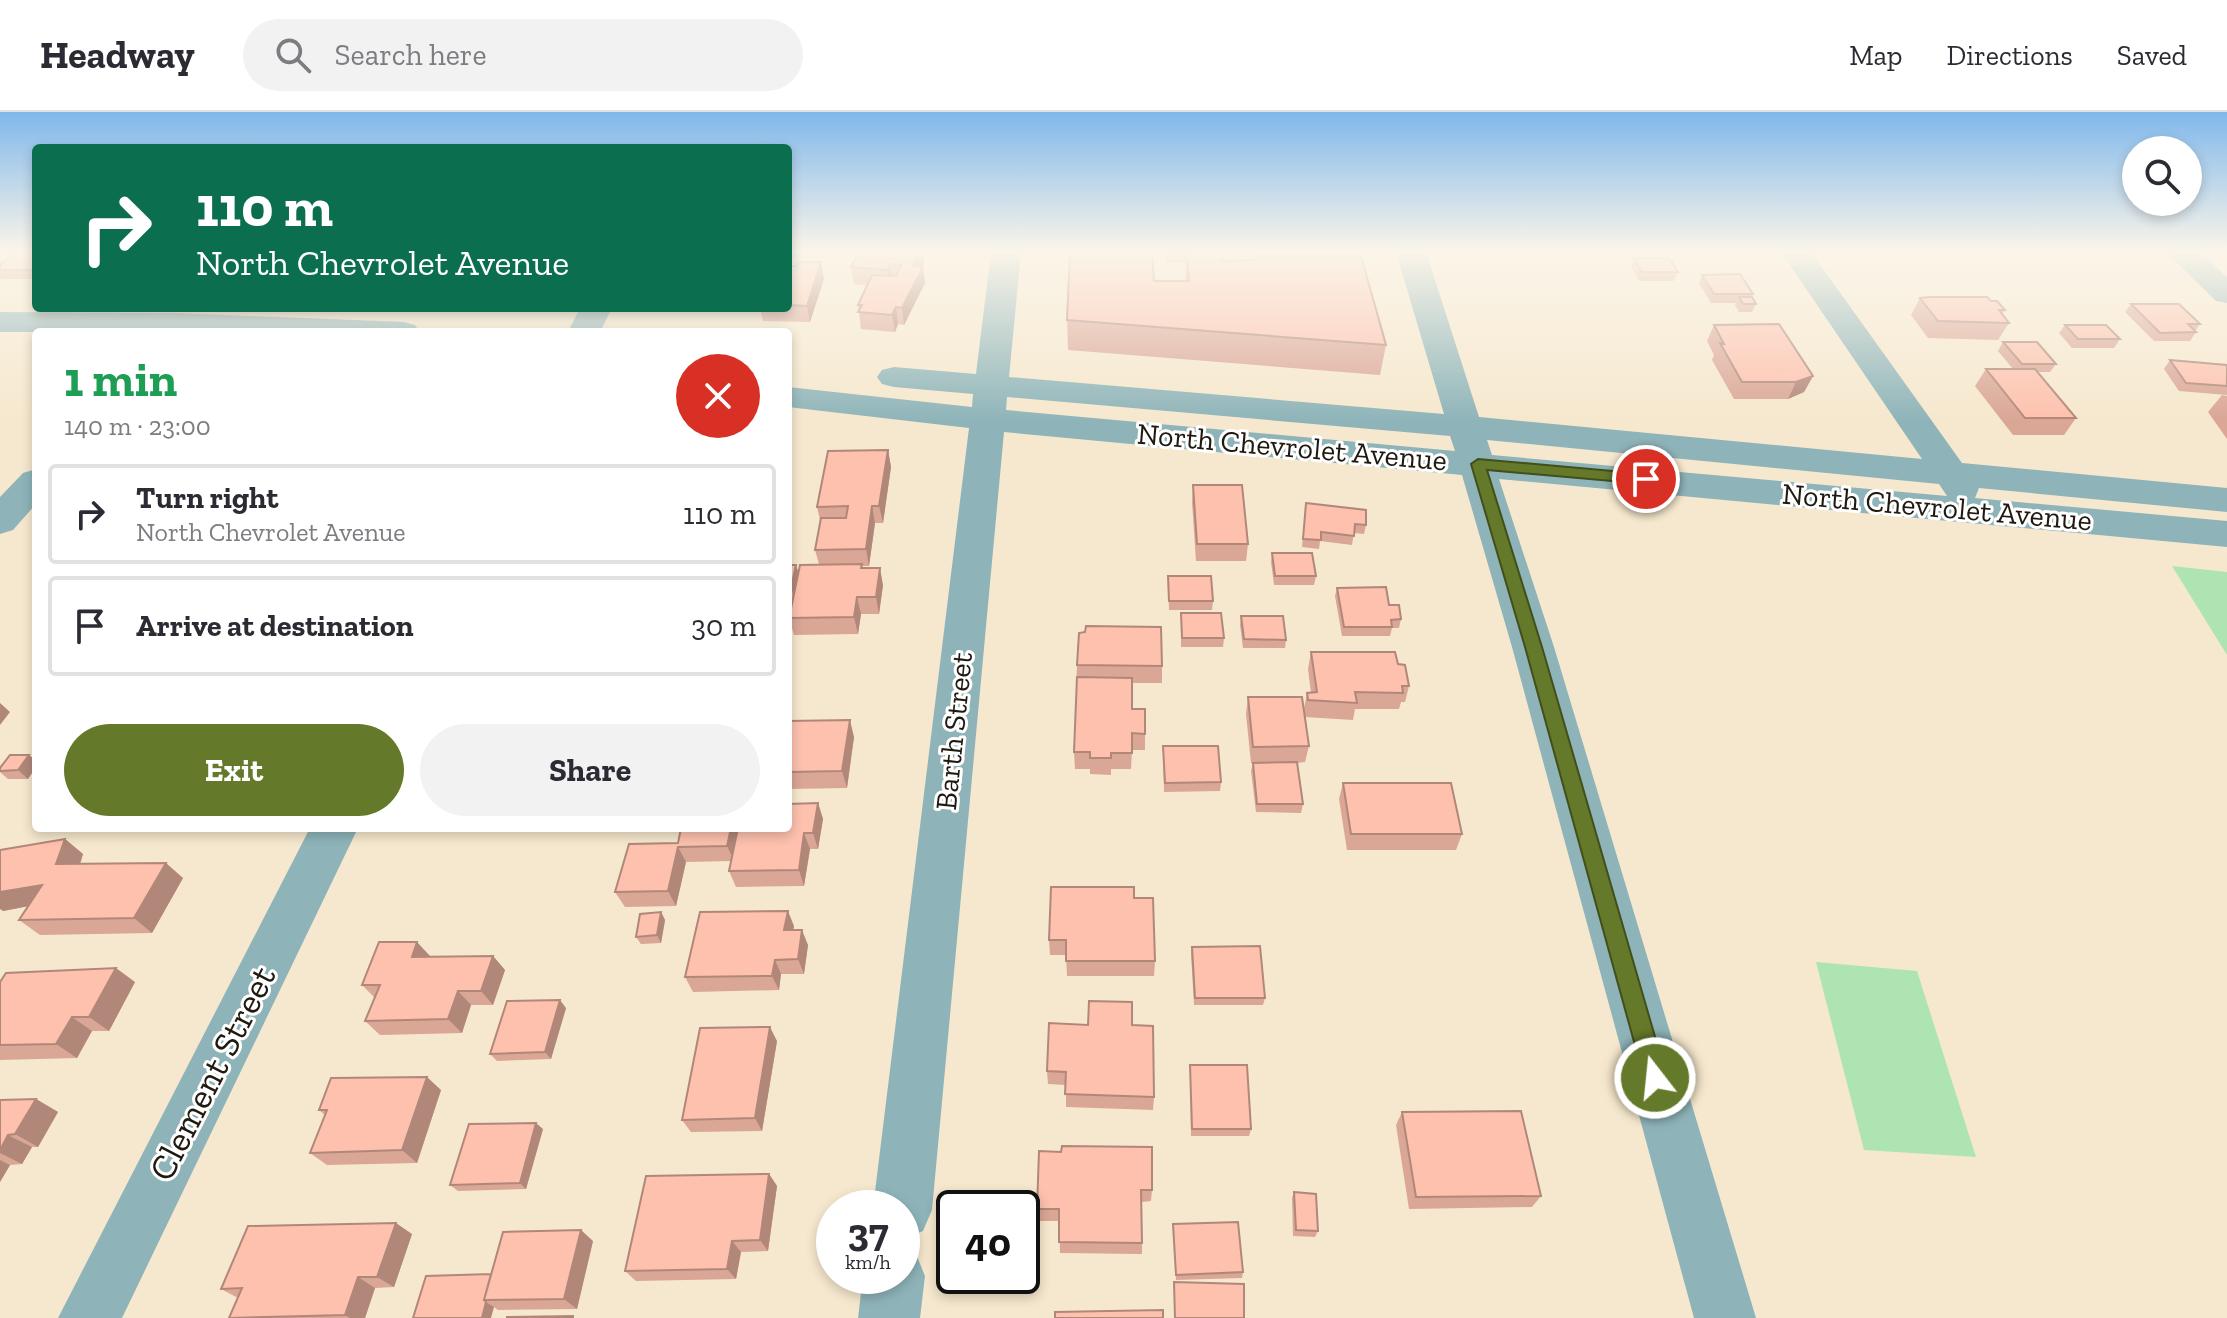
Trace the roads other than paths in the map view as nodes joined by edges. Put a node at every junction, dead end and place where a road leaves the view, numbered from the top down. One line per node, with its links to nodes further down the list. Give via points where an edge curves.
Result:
1 (1000, 308): 11 (street, Barth Street)
2 (1429, 308): 12 (street)
3 (1835, 308): 13 (street)
4 (178, 321): 5 (street); 6 (street)
5 (0, 322)
6 (322, 328)
7 (0, 349): 8 (street)
8 (32, 349)
9 (792, 368): 11 (street, North Chevrolet Avenue)
10 (792, 397): 11 (street, North Chevrolet Avenue)
11 (990, 401): 12 (street, North Chevrolet Avenue); 20 (street, Barth Street)
12 (1473, 446): 13 (street, North Chevrolet Avenue); 16 (street, North Chevrolet Avenue); 24 (street)
13 (1951, 474): 15 (street, North Chevrolet Avenue); 16 (street)
14 (32, 485): 17 (street)
15 (2227, 500)
16 (1976, 510): 18 (street, North Chevrolet Avenue)
17 (0, 521)
18 (2227, 534)
19 (332, 832): 22 (street, Clement Street)
20 (904, 1190)
21 (892, 1294): 23 (street)
22 (89, 1318)
23 (889, 1318)
24 (1725, 1318)

